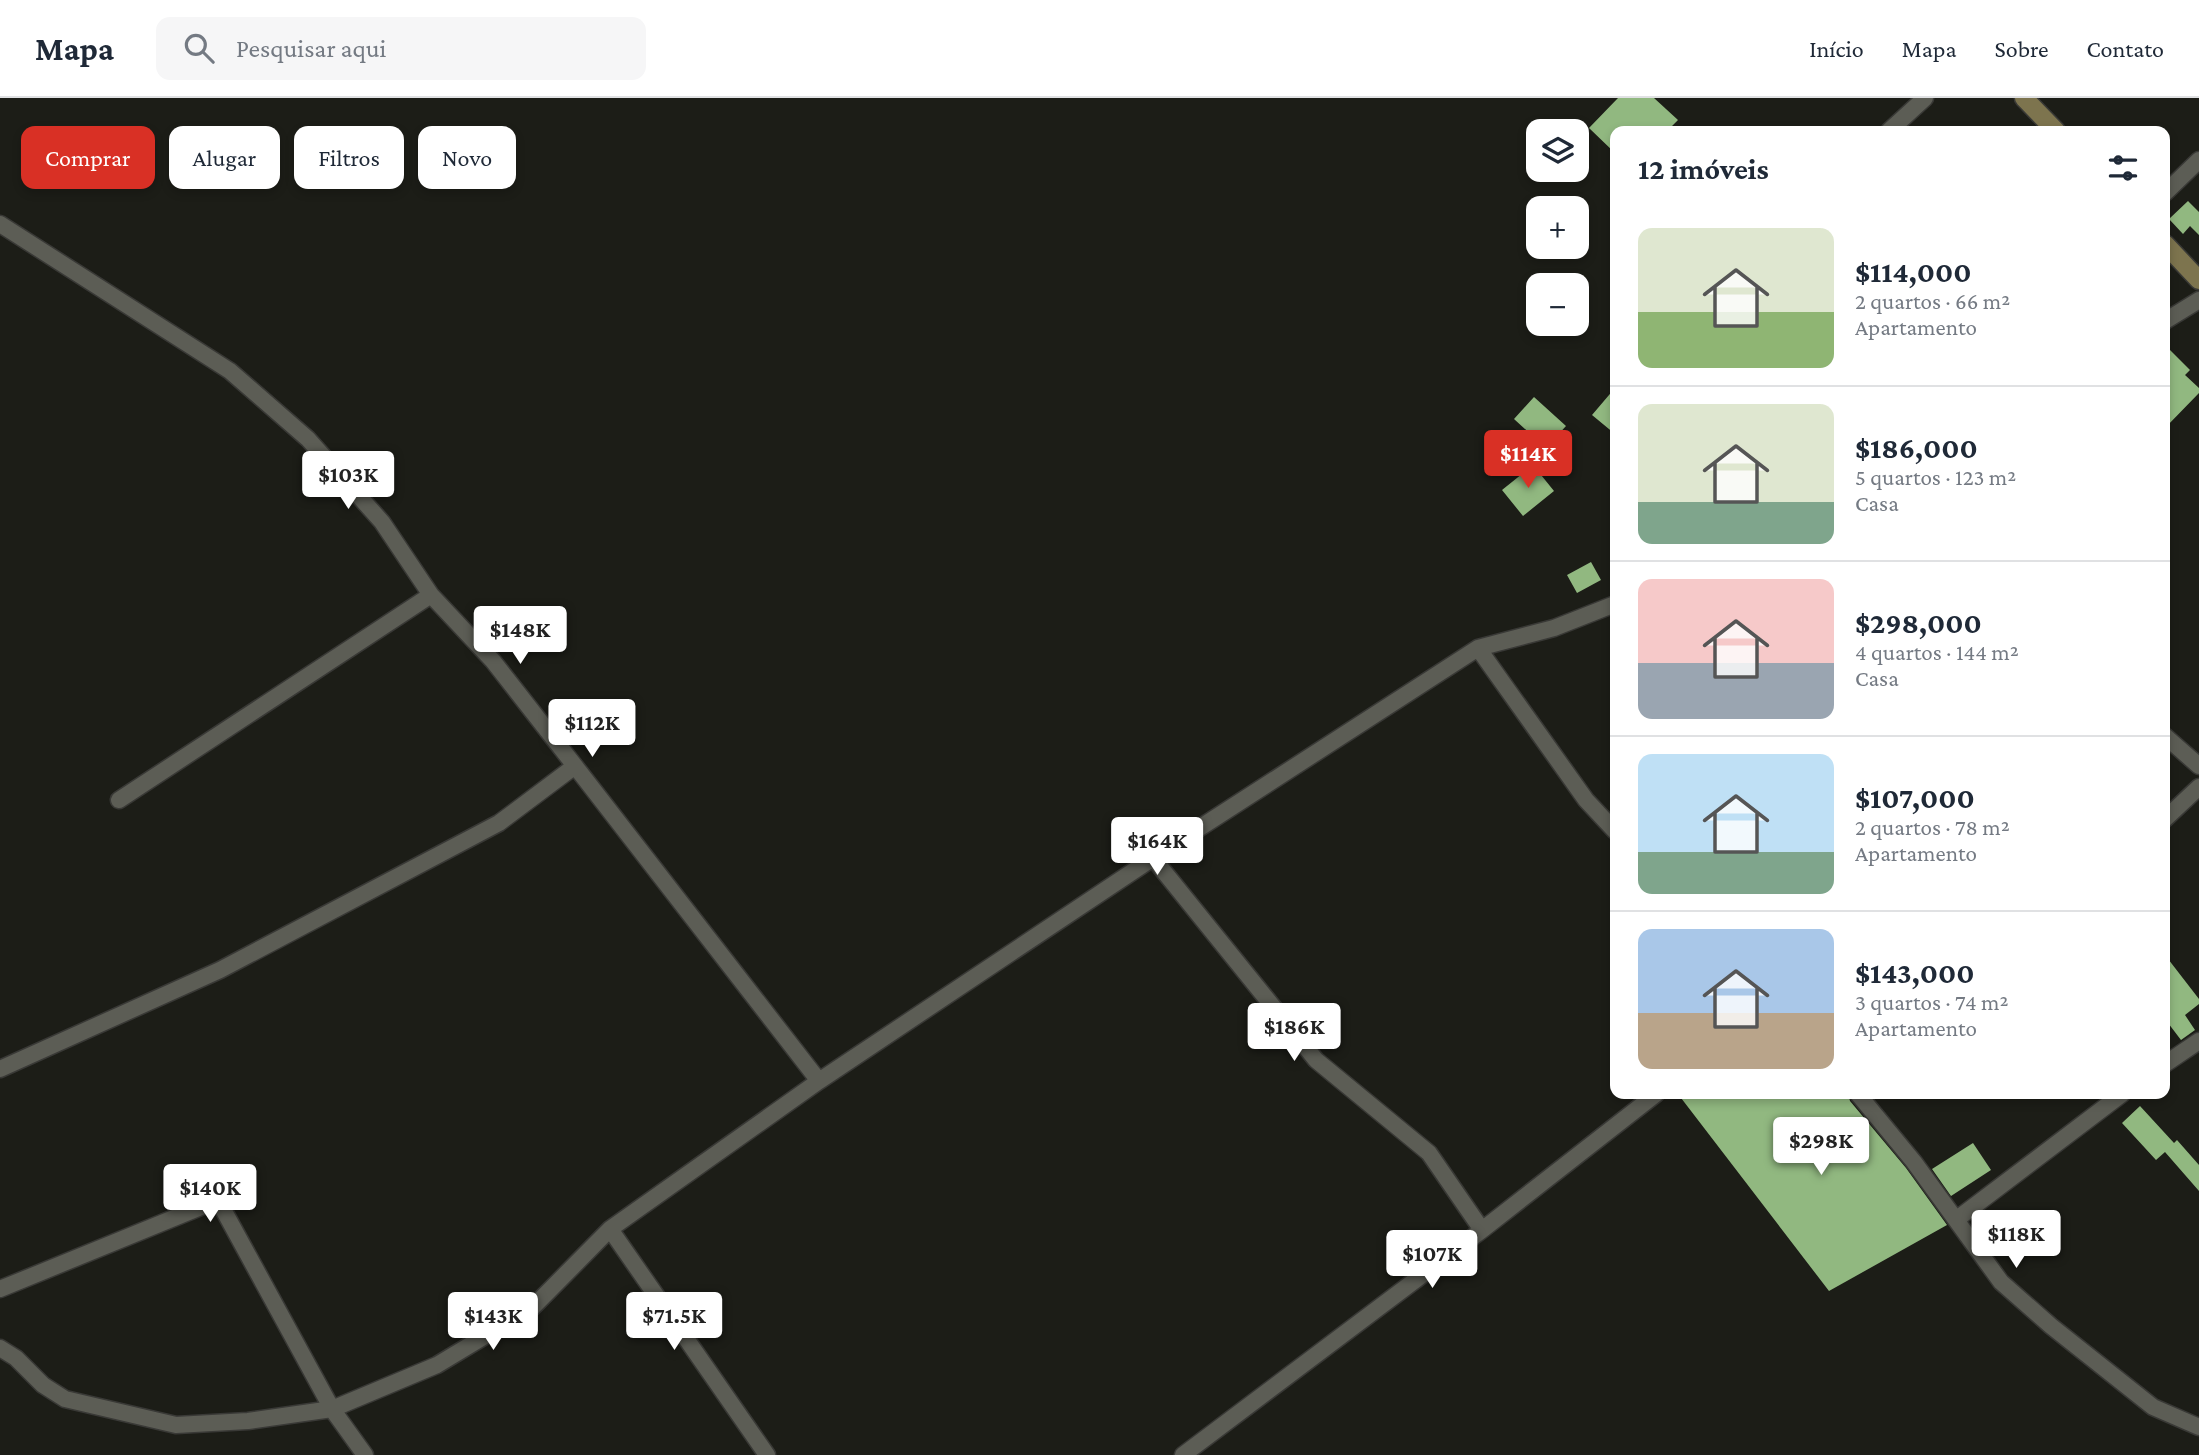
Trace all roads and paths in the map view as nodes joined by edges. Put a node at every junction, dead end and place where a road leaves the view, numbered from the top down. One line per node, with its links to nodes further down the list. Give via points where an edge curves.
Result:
1 (1925, 98): 3 (street)
2 (2024, 98): 4 (main road)
3 (1894, 126)
4 (2051, 126)
5 (2199, 160): 6 (street)
6 (2170, 188)
7 (0, 224): 12 (street, via 240,379 309,439 382,523)
8 (2170, 249): 9 (main road)
9 (2199, 280)
10 (2199, 300): 11 (street)
11 (2170, 318)
12 (431, 595): 16 (street, via 494,661); 19 (street)
13 (1610, 606): 14 (street, via 1554,628)
14 (1478, 648): 21 (street, via 1586,800); 22 (street)
15 (2170, 740): 17 (street)
16 (575, 766): 25 (street, via 499,823 220,970); 26 (street)
17 (2199, 766)
18 (2199, 788): 20 (street)
19 (119, 800)
20 (2170, 814)
21 (1610, 826)
22 (1153, 858): 26 (street); 32 (street, via 1316,1060 1429,1153)
23 (2199, 1041): 24 (street)
24 (2170, 1061)
25 (0, 1069)
26 (819, 1081): 31 (street)
27 (1650, 1099): 32 (street)
28 (1865, 1099): 30 (street)
29 (2115, 1099): 30 (street)
30 (1957, 1219): 36 (street, via 2001,1282 2051,1326 2154,1407)
31 (610, 1229): 35 (street, via 533,1307 437,1365); 38 (street)
32 (1482, 1230): 39 (street)
33 (0, 1289): 35 (street, via 218,1200)
34 (0, 1348): 35 (street, via 65,1399 176,1425)
35 (331, 1409): 37 (street)
36 (2199, 1427)
37 (365, 1455)
38 (767, 1455)
39 (1183, 1455)

